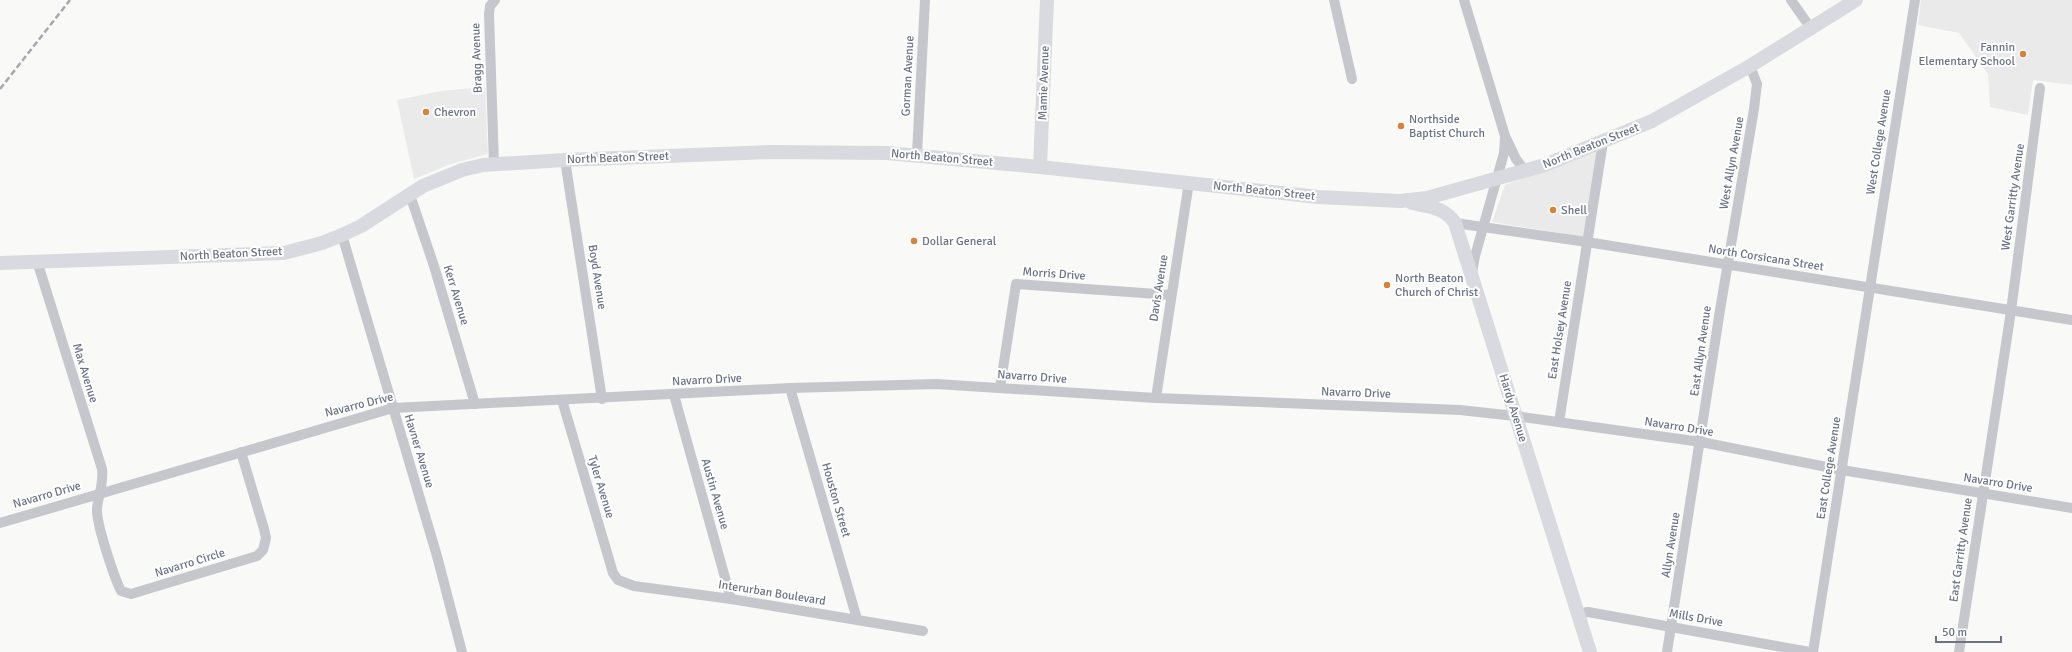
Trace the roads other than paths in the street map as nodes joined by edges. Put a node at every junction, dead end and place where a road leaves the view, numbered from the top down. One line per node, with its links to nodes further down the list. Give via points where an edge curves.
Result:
1 (495, 0): 17 (street, Bragg Avenue, via 490,6 489,14)
2 (925, 0): 15 (street, Gorman Avenue)
3 (1048, 0): 18 (main road, Mamie Avenue)
4 (1334, 0): 11 (street)
5 (1464, 0): 13 (street)
6 (1791, 0): 9 (street)
7 (1856, 0): 9 (main road, North Beaton Street)
8 (1915, 0): 32 (street, West College Avenue)
9 (1812, 30): 10 (main road, North Beaton Street)
10 (1750, 66): 14 (main road, North Beaton Street, via 1652,121); 30 (street, West Allyn Avenue, via 1757,84)
11 (1352, 79)
12 (2040, 88): 34 (street, West Garritty Avenue)
13 (1505, 136): 19 (street); 20 (street)
14 (1603, 142): 19 (main road, North Beaton Street); 27 (street, East Holsey Avenue)
15 (917, 154): 16 (main road, North Beaton Street, via 771,152); 18 (main road, North Beaton Street)
16 (565, 160): 17 (main road, North Beaton Street); 39 (street, Boyd Avenue)
17 (494, 164): 22 (main road, North Beaton Street, via 452,174 423,186)
18 (1040, 167): 21 (main road, North Beaton Street)
19 (1525, 171): 20 (main road, North Beaton Street)
20 (1498, 179): 23 (main road, North Beaton Street, via 1427,198); 25 (street)
21 (1189, 182): 23 (main road, North Beaton Street, via 1318,197); 33 (street, Davis Avenue)
22 (410, 195): 26 (main road, North Beaton Street); 42 (street, Kerr Avenue)
23 (1400, 201): 24 (main road, Hardy Avenue, via 1440,209)
24 (1455, 223): 25 (street, North Corsicana Street); 31 (main road, Hardy Avenue)
25 (1484, 226): 27 (street, North Corsicana Street); 31 (street)
26 (342, 235): 28 (main road, North Beaton Street, via 322,244 284,253); 43 (street, Havner Avenue)
27 (1588, 242): 30 (street, North Corsicana Street); 45 (street, East Holsey Avenue)
28 (37, 262): 29 (main road, North Beaton Street); 49 (street, Max Avenue, via 102,469)
29 (0, 263)
30 (1728, 264): 32 (street, North Corsicana Street); 46 (street, East Allyn Avenue)
31 (1472, 277): 44 (main road, Hardy Avenue)
32 (1870, 288): 34 (street, North Corsicana Street); 48 (street, East College Avenue)
33 (1172, 295): 37 (street, Morris Drive, via 1016,284); 40 (street, Davis Avenue)
34 (2011, 310): 35 (street, North Corsicana Street); 50 (street, East Garritty Avenue)
35 (2072, 320)
36 (790, 388): 37 (street, Navarro Drive, via 936,384); 38 (street, Navarro Drive); 56 (street, Houston Street)
37 (1000, 388): 40 (street, Navarro Drive)
38 (674, 395): 39 (street, Navarro Drive); 54 (street, Austin Avenue)
39 (602, 398): 41 (street, Navarro Drive)
40 (1156, 398): 44 (street, Navarro Drive, via 1460,410)
41 (562, 400): 42 (street, Navarro Drive); 53 (street, Tyler Avenue, via 613,573)
42 (475, 404): 43 (street, Navarro Drive)
43 (393, 408): 47 (street, Navarro Drive); 59 (street, Havner Avenue)
44 (1515, 416): 45 (street, Navarro Drive); 55 (main road, Hardy Avenue)
45 (1559, 422): 46 (street, Navarro Drive)
46 (1701, 442): 48 (street, Navarro Drive); 57 (street, Allyn Avenue)
47 (241, 452): 49 (street, Navarro Drive); 49 (street, Navarro Circle, via 264,529 264,550 257,556 131,594 121,590 115,580 97,517)
48 (1842, 470): 50 (street, Navarro Drive); 62 (street, East College Avenue)
49 (100, 493): 52 (street, Navarro Drive)
50 (1982, 493): 51 (street, Navarro Drive); 63 (street, East Garritty Avenue)
51 (2072, 508)
52 (0, 523)
53 (618, 580): 54 (street, Interurban Boulevard, via 634,586)
54 (731, 599): 56 (street, Interurban Boulevard)
55 (1577, 614): 57 (street, Mills Drive, via 1588,612); 60 (main road, Hardy Avenue)
56 (857, 620): 58 (street, Interurban Boulevard)
57 (1671, 627): 61 (street, Allyn Avenue); 62 (street, Mills Drive)
58 (922, 631)
59 (462, 652)
60 (1590, 652)
61 (1667, 652)
62 (1811, 652)
63 (1959, 652)

